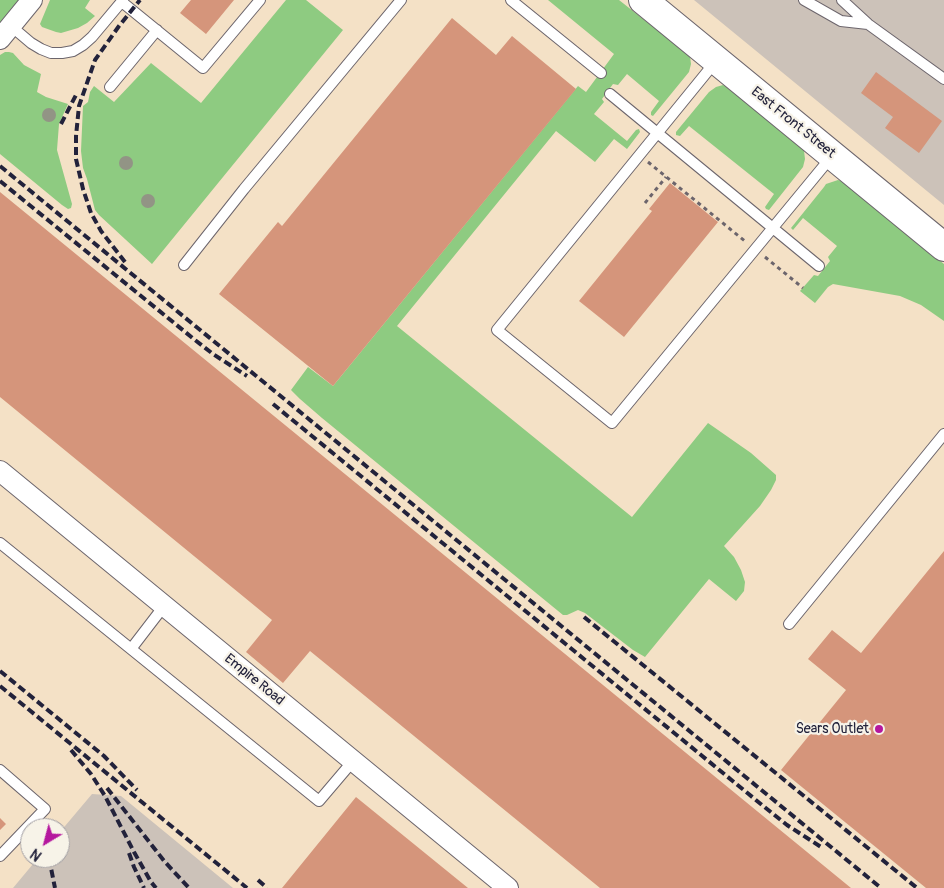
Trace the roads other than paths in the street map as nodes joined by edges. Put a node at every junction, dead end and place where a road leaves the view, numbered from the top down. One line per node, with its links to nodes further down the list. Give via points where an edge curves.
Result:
1 (32, 0): 11 (street)
2 (260, 0): 10 (lane, via 203,68)
3 (401, 0): 21 (lane)
4 (511, 0): 13 (lane)
5 (643, 0): 12 (main road, East Front Street)
6 (804, 0): 9 (lane, via 841,21)
7 (842, 0): 9 (lane)
8 (123, 1): 10 (lane); 11 (lane, via 92,37 73,50 51,53)
9 (868, 24): 14 (lane)
10 (157, 30): 15 (lane)
11 (6, 33)
12 (717, 61): 17 (lane); 18 (main road, East Front Street)
13 (601, 73)
14 (944, 78)
15 (110, 87)
16 (610, 94): 17 (lane)
17 (658, 134): 19 (lane); 19 (lane, via 497,330 612,423)
18 (832, 155): 19 (lane); 20 (main road, East Front Street)
19 (773, 228): 22 (lane)
20 (944, 247)
21 (184, 265)
22 (819, 266)
23 (944, 434): 27 (lane)
24 (0, 471): 26 (street, Empire Road)
25 (0, 543): 28 (lane)
26 (164, 606): 28 (lane); 29 (street, Empire Road)
27 (788, 624)
28 (131, 649): 29 (lane, via 319,801)
29 (353, 761): 32 (street, Empire Road)
30 (0, 770): 31 (lane, via 45,808)
31 (0, 856)
32 (508, 888)

